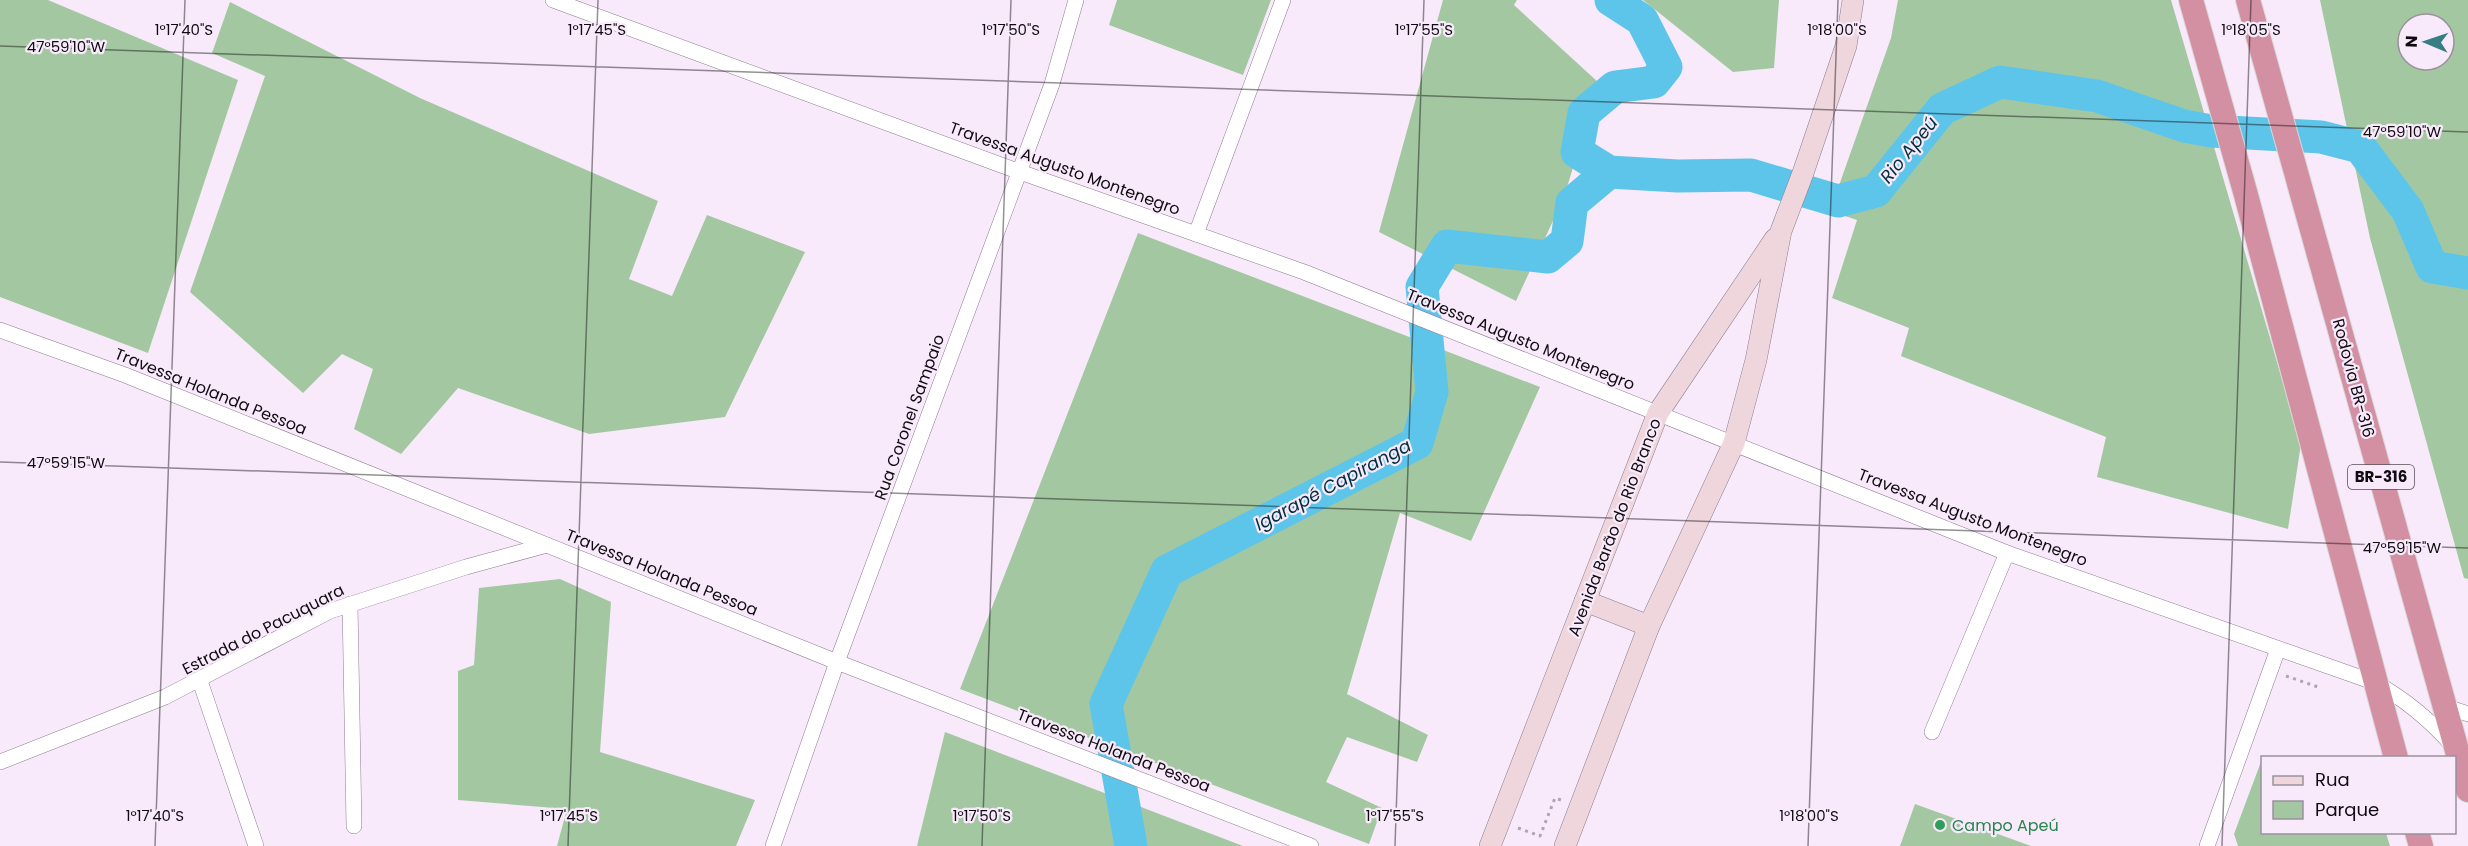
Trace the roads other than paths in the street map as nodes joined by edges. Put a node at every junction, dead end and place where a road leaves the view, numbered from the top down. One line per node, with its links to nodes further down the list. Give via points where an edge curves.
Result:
1 (1076, 0): 7 (street, Rua Coronel Sampaio, via 1052,84)
2 (1282, 0): 9 (street)
3 (1853, 0): 8 (main road, Avenida Barão do Rio Branco, via 1846,46)
4 (2191, 0): 21 (highway, BR-316)
5 (2248, 0): 22 (highway, Rodovia BR-316 / BR-316, via 2428,649)
6 (562, 2): 7 (street, Travessa Augusto Montenegro)
7 (1020, 172): 9 (street, Travessa Augusto Montenegro); 19 (street, Rua Coronel Sampaio)
8 (1784, 222): 11 (main road, Avenida Barão do Rio Branco); 12 (main road, Avenida Barão do Rio Branco, via 1756,360)
9 (1196, 234): 11 (street, Travessa Augusto Montenegro, via 1304,272)
10 (0, 330): 13 (street, Travessa Holanda Pessoa, via 125,375)
11 (1658, 413): 12 (street, Travessa Augusto Montenegro); 15 (main road, Avenida Barão do Rio Branco)
12 (1734, 443): 14 (street, Travessa Augusto Montenegro); 17 (main road, Avenida Barão do Rio Branco)
13 (548, 545): 16 (street, Estrada do Pacuquara); 19 (street, Travessa Holanda Pessoa)
14 (2007, 553): 18 (street, Travessa Augusto Montenegro); 23 (street)
15 (1585, 601): 17 (main road); 32 (main road, Avenida Barão do Rio Branco)
16 (350, 604): 20 (street, Estrada do Pacuquara); 28 (street)
17 (1649, 626): 33 (main road, Avenida Barão do Rio Branco)
18 (2278, 649): 21 (street, Travessa Augusto Montenegro); 34 (street)
19 (837, 662): 30 (street, Rua Coronel Sampaio); 31 (street, Travessa Holanda Pessoa)
20 (200, 681): 26 (street, Estrada do Pacuquara); 29 (street)
21 (2376, 683): 24 (street, Travessa Augusto Montenegro, via 2405,700); 25 (highway, BR-316)
22 (2457, 711): 24 (highway, Rodovia BR-316 / BR-316)
23 (1932, 732)
24 (2455, 748): 27 (highway, Rodovia BR-316 / BR-316)
25 (2395, 756)
26 (0, 762)
27 (2468, 790)
28 (354, 826)
29 (256, 846)
30 (773, 846)
31 (1311, 846)
32 (1490, 846)
33 (1565, 846)
34 (2207, 846)

